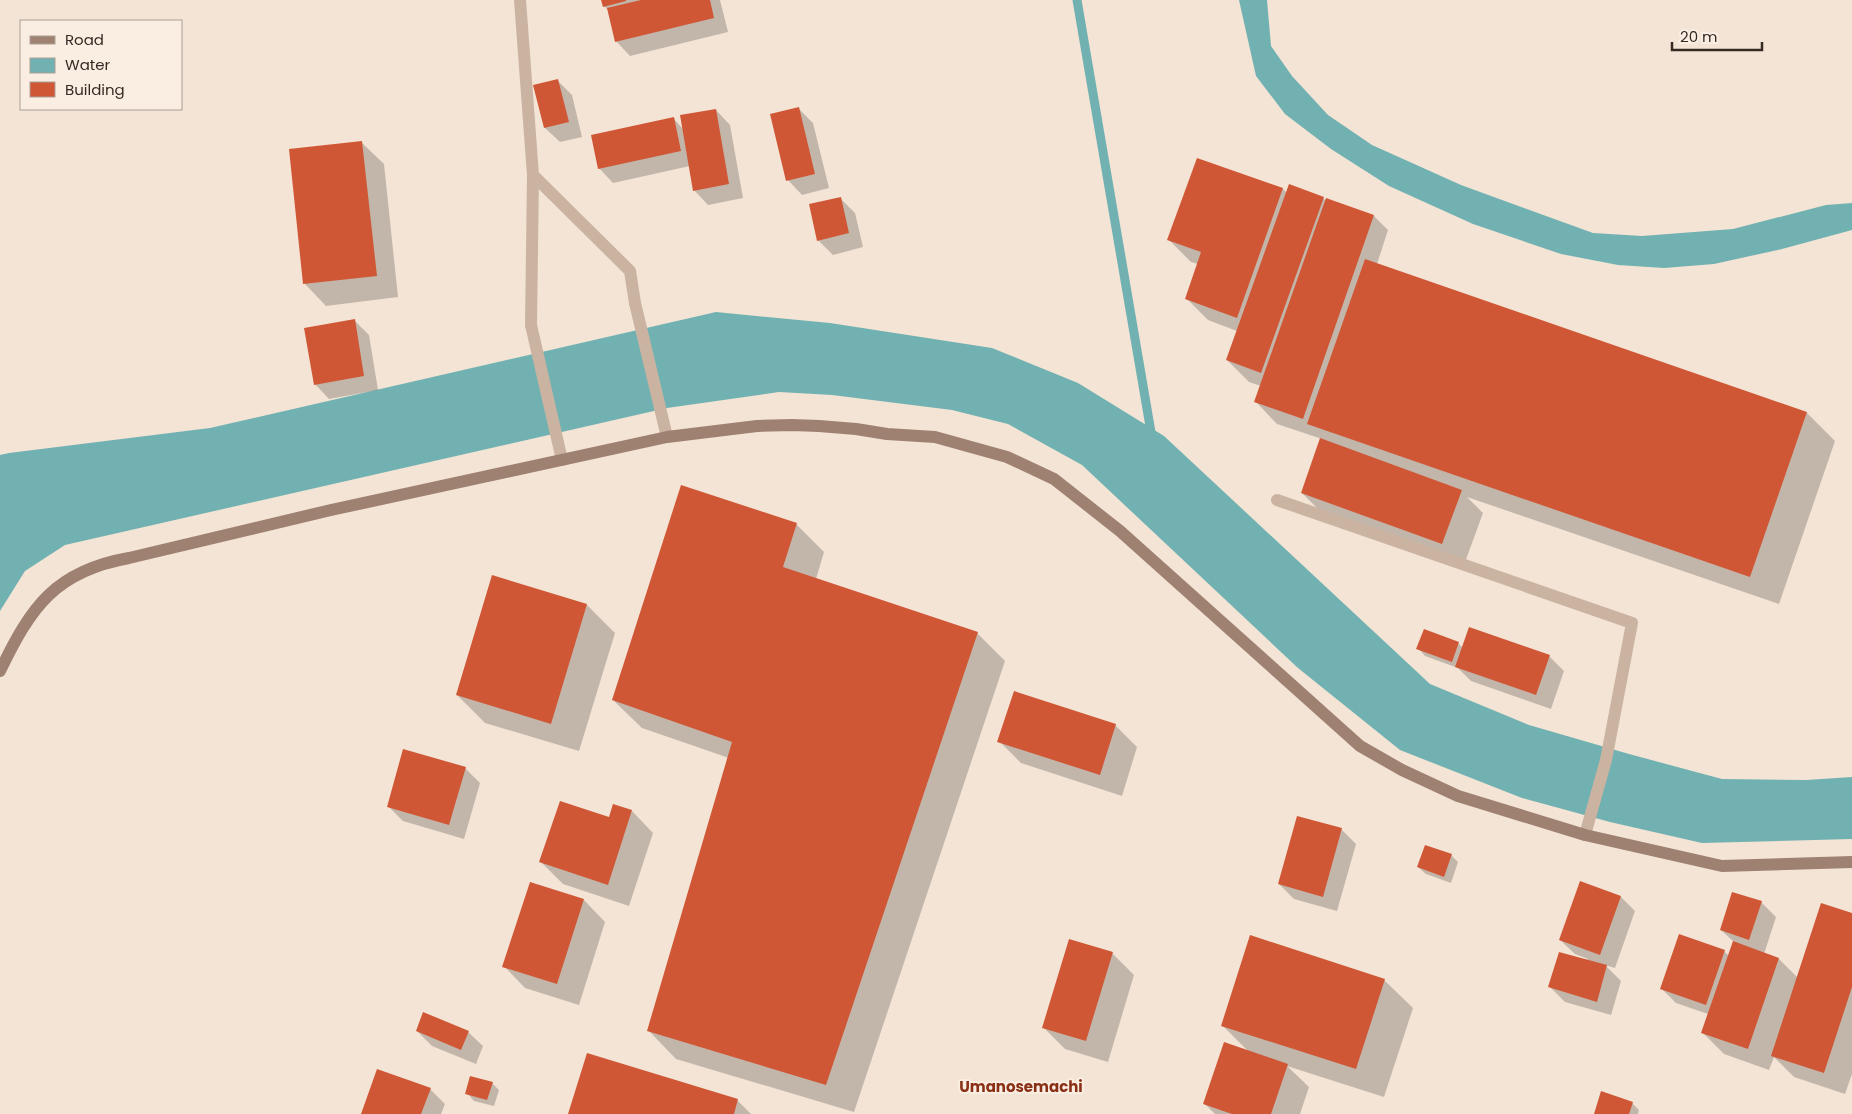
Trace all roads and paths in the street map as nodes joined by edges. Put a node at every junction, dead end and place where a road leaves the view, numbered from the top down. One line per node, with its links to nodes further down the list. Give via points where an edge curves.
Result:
1 (520, 0): 2 (street)
2 (533, 175): 3 (street, via 630,271); 4 (street, via 531,326)
3 (667, 437): 4 (street); 7 (street, via 756,426 819,426 935,437 1007,458 1054,479 1120,531 1360,746 1458,796)
4 (562, 460): 6 (street, via 109,562 69,578 43,599 25,623)
5 (1277, 500): 7 (street, via 1632,622 1606,760)
6 (0, 671)
7 (1586, 829): 8 (street, via 1722,866)
8 (1852, 862)

